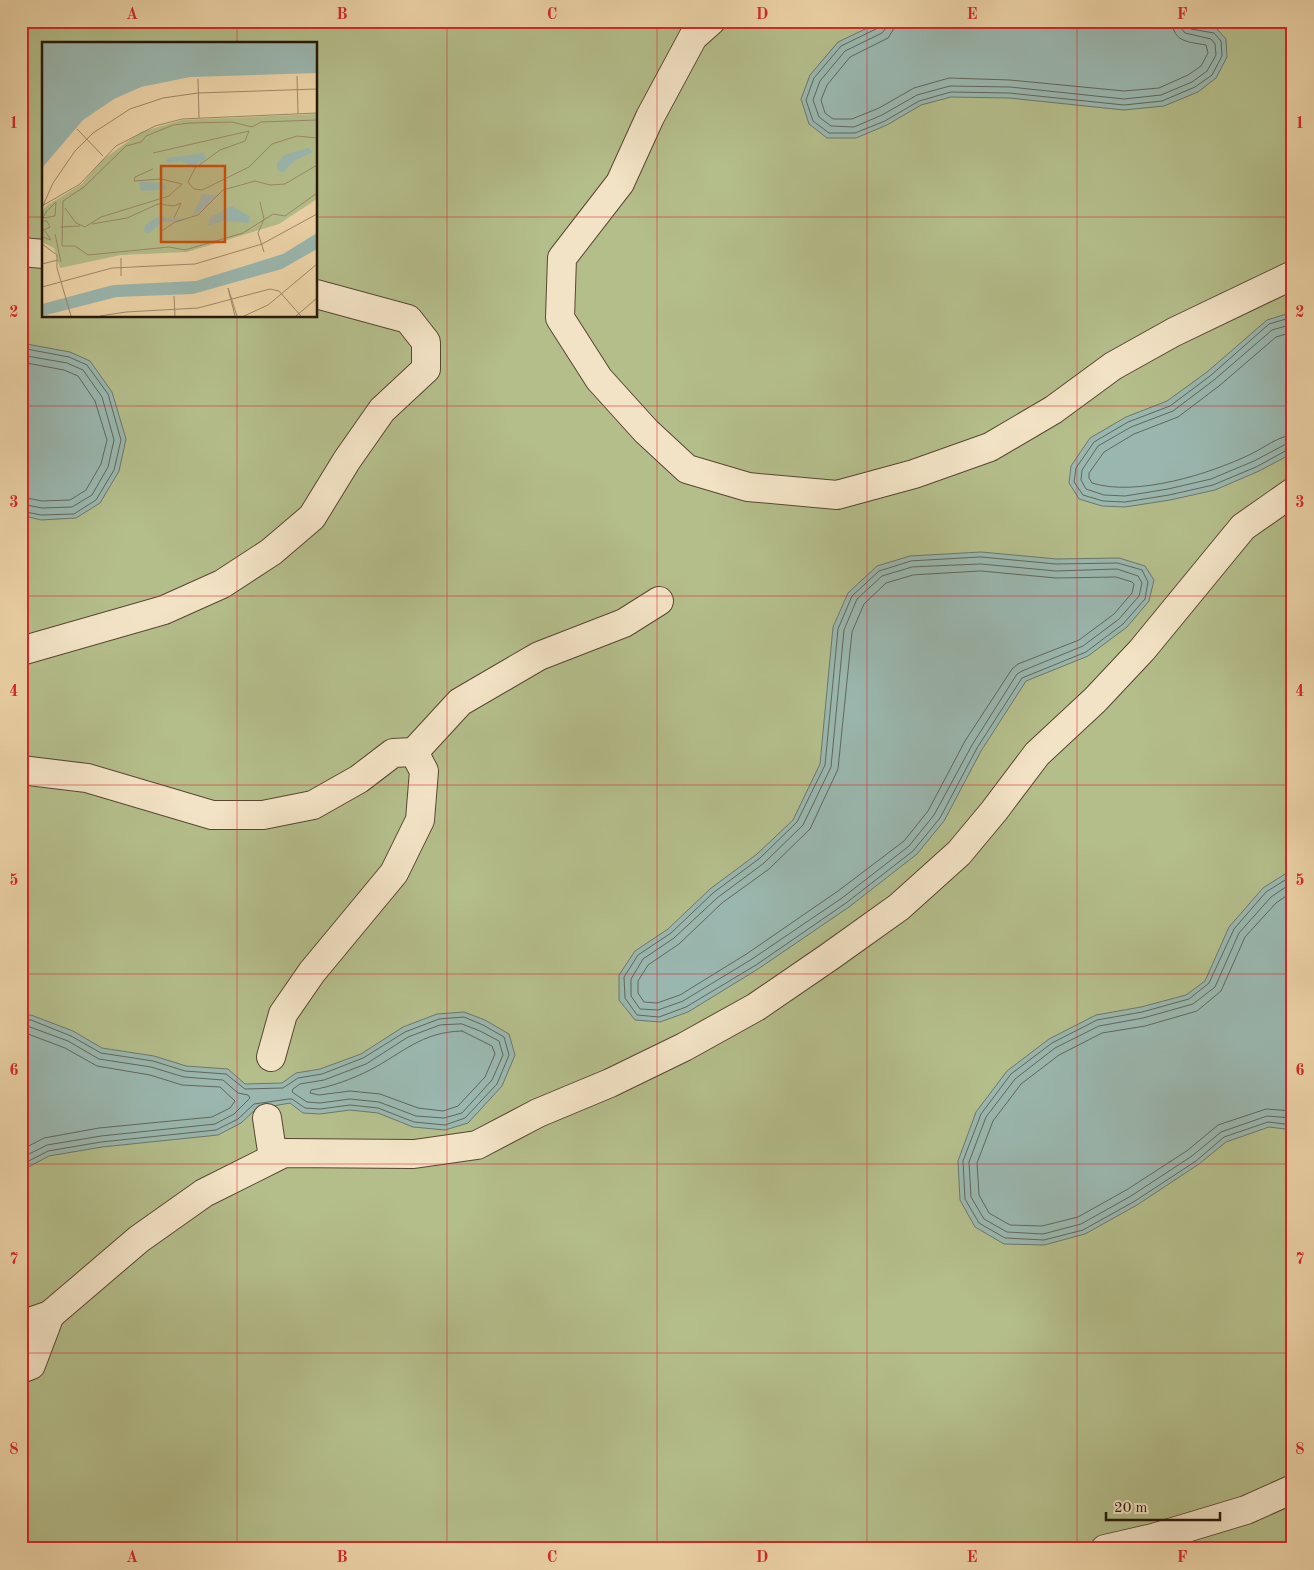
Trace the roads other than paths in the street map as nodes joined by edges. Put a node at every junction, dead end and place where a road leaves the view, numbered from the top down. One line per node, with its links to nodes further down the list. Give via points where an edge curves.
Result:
1 (711, 21): 4 (lane, via 693,37 650,117 620,183 562,258 560,318 599,379 646,431 687,469 748,487 837,495 914,474 990,447 1053,410 1113,366 1158,340)
2 (21, 252): 3 (lane)
3 (42, 254)
4 (1293, 275)
5 (318, 295): 8 (lane, via 408,319 426,342 426,369 382,410 312,516 270,552 222,584 164,610)
6 (1293, 492): 13 (lane, via 1243,527 1142,650 1037,754 959,853 900,907 756,1007 684,1048 538,1113 476,1145 414,1154 284,1152)
7 (659, 602): 9 (lane, via 624,624 539,656 460,702)
8 (21, 651)
9 (414, 752): 10 (lane, via 393,753 359,779 313,805 263,815 212,815 87,778); 11 (lane, via 424,771 420,820 394,873 312,972 283,1014)
10 (21, 770)
11 (270, 1057)
12 (267, 1118): 13 (lane)
13 (273, 1158): 14 (lane, via 204,1193 139,1239)
14 (50, 1315): 15 (lane); 16 (lane, via 32,1364)
15 (21, 1325)
16 (21, 1369)
17 (1293, 1489): 18 (lane, via 1246,1510)
18 (1105, 1549)

